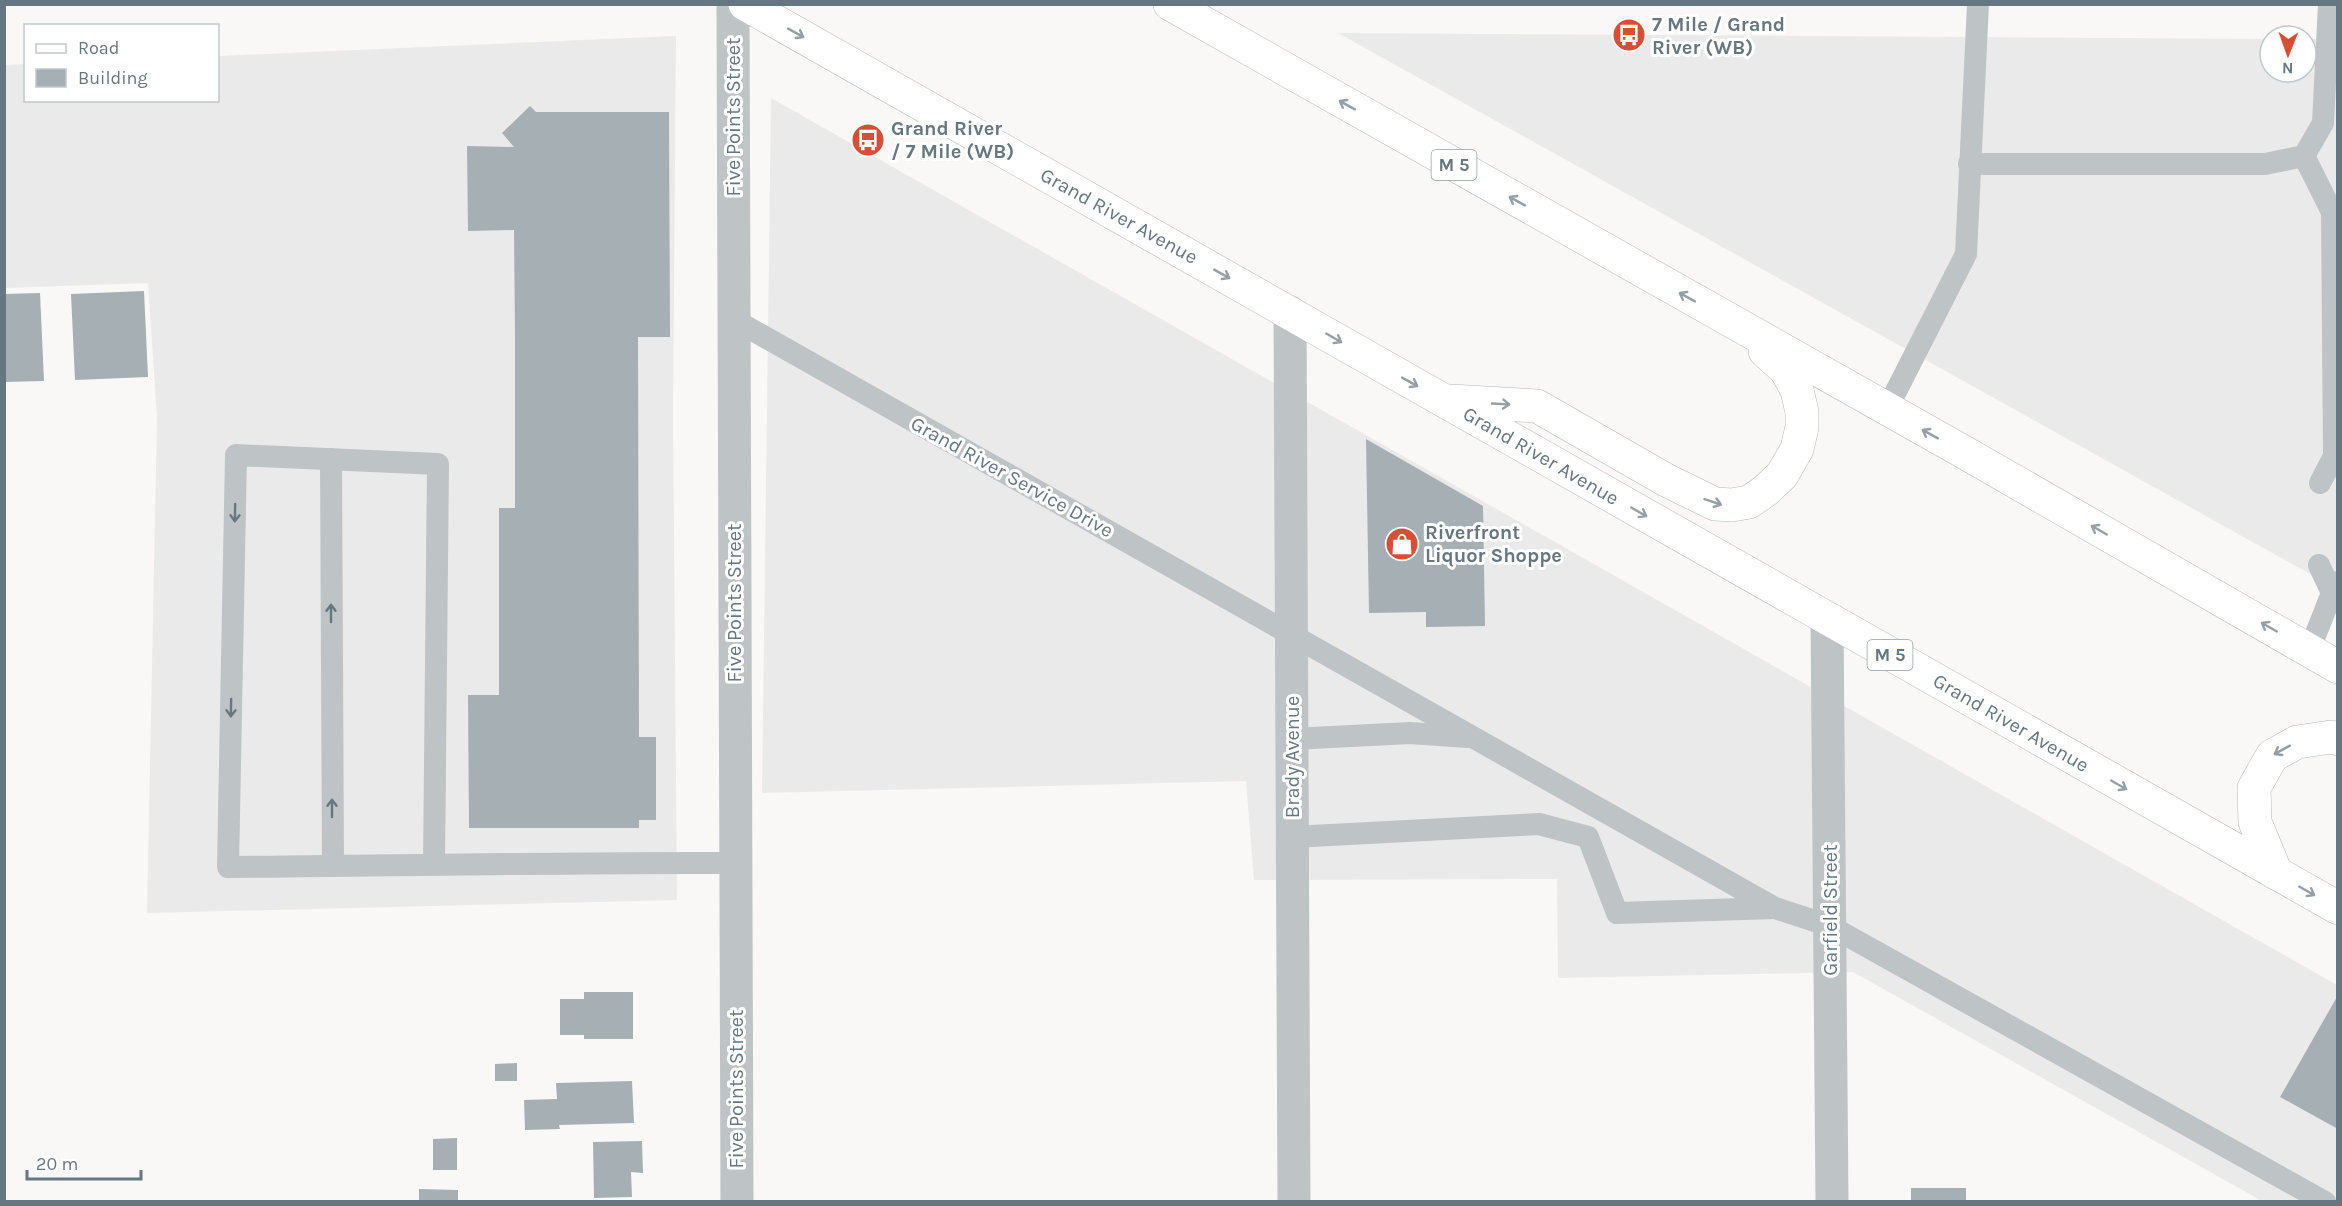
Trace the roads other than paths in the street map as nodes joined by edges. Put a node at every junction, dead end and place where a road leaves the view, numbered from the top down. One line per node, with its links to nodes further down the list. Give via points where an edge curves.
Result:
1 (732, 4): 9 (street, Five Points Street)
2 (745, 4): 8 (main road, Grand River Avenue / M 5, one-way to 8)
3 (1170, 4): 10 (main road, M 5, one-way to 3)
4 (1978, 4): 7 (lane)
5 (2329, 4): 6 (lane, via 2323,123)
6 (2304, 156): 7 (lane, via 2265,164); 14 (lane, via 2332,212)
7 (1970, 164): 12 (lane, via 1966,254)
8 (1290, 312): 11 (main road, Grand River Avenue / M 5, one-way to 11); 19 (street, Brady Avenue)
9 (733, 319): 19 (lane, Grand River Service Drive); 26 (street, Five Points Street)
10 (1738, 325): 11 (main road, one-way to 10, via 1538,406 1715,504 1749,502 1782,475 1797,449 1802,412 1797,390 1786,370); 12 (main road, M 5)
11 (1442, 400): 18 (main road, Grand River Avenue / M 5, one-way to 18)
12 (1887, 409): 20 (main road, M 5, one-way to 12)
13 (331, 459): 27 (lane, one-way to 13); 27 (lane, one-way to 27, via 236,455 228,867); 28 (lane, via 438,464)
14 (2336, 461): 15 (lane)
15 (2320, 483)
16 (2319, 565): 17 (lane)
17 (2335, 587): 20 (lane)
18 (1827, 619): 29 (main road, Grand River Avenue / M 5, one-way to 29); 32 (street, Garfield Street)
19 (1291, 634): 22 (lane); 24 (street, Brady Avenue)
20 (2309, 651): 21 (main road, M 5)
21 (2337, 667)
22 (1474, 738): 24 (lane, via 1410,733); 30 (lane)
23 (2337, 739): 29 (main road, one-way to 29, via 2297,742 2272,756 2254,788 2255,822)
24 (1292, 740): 25 (street, Brady Avenue)
25 (1292, 837): 30 (lane, via 1539,824 1588,837 1617,913); 34 (street, Brady Avenue)
26 (735, 862): 28 (lane); 33 (street, Five Points Street)
27 (333, 866): 28 (lane)
28 (434, 866)
29 (2276, 873): 31 (main road, Grand River Avenue / M 5, one-way to 31)
30 (1775, 908): 32 (lane)
31 (2337, 908)
32 (1830, 926): 35 (street, Garfield Street); 36 (lane)
33 (737, 1202)
34 (1294, 1202)
35 (1832, 1202)
36 (2325, 1202)

